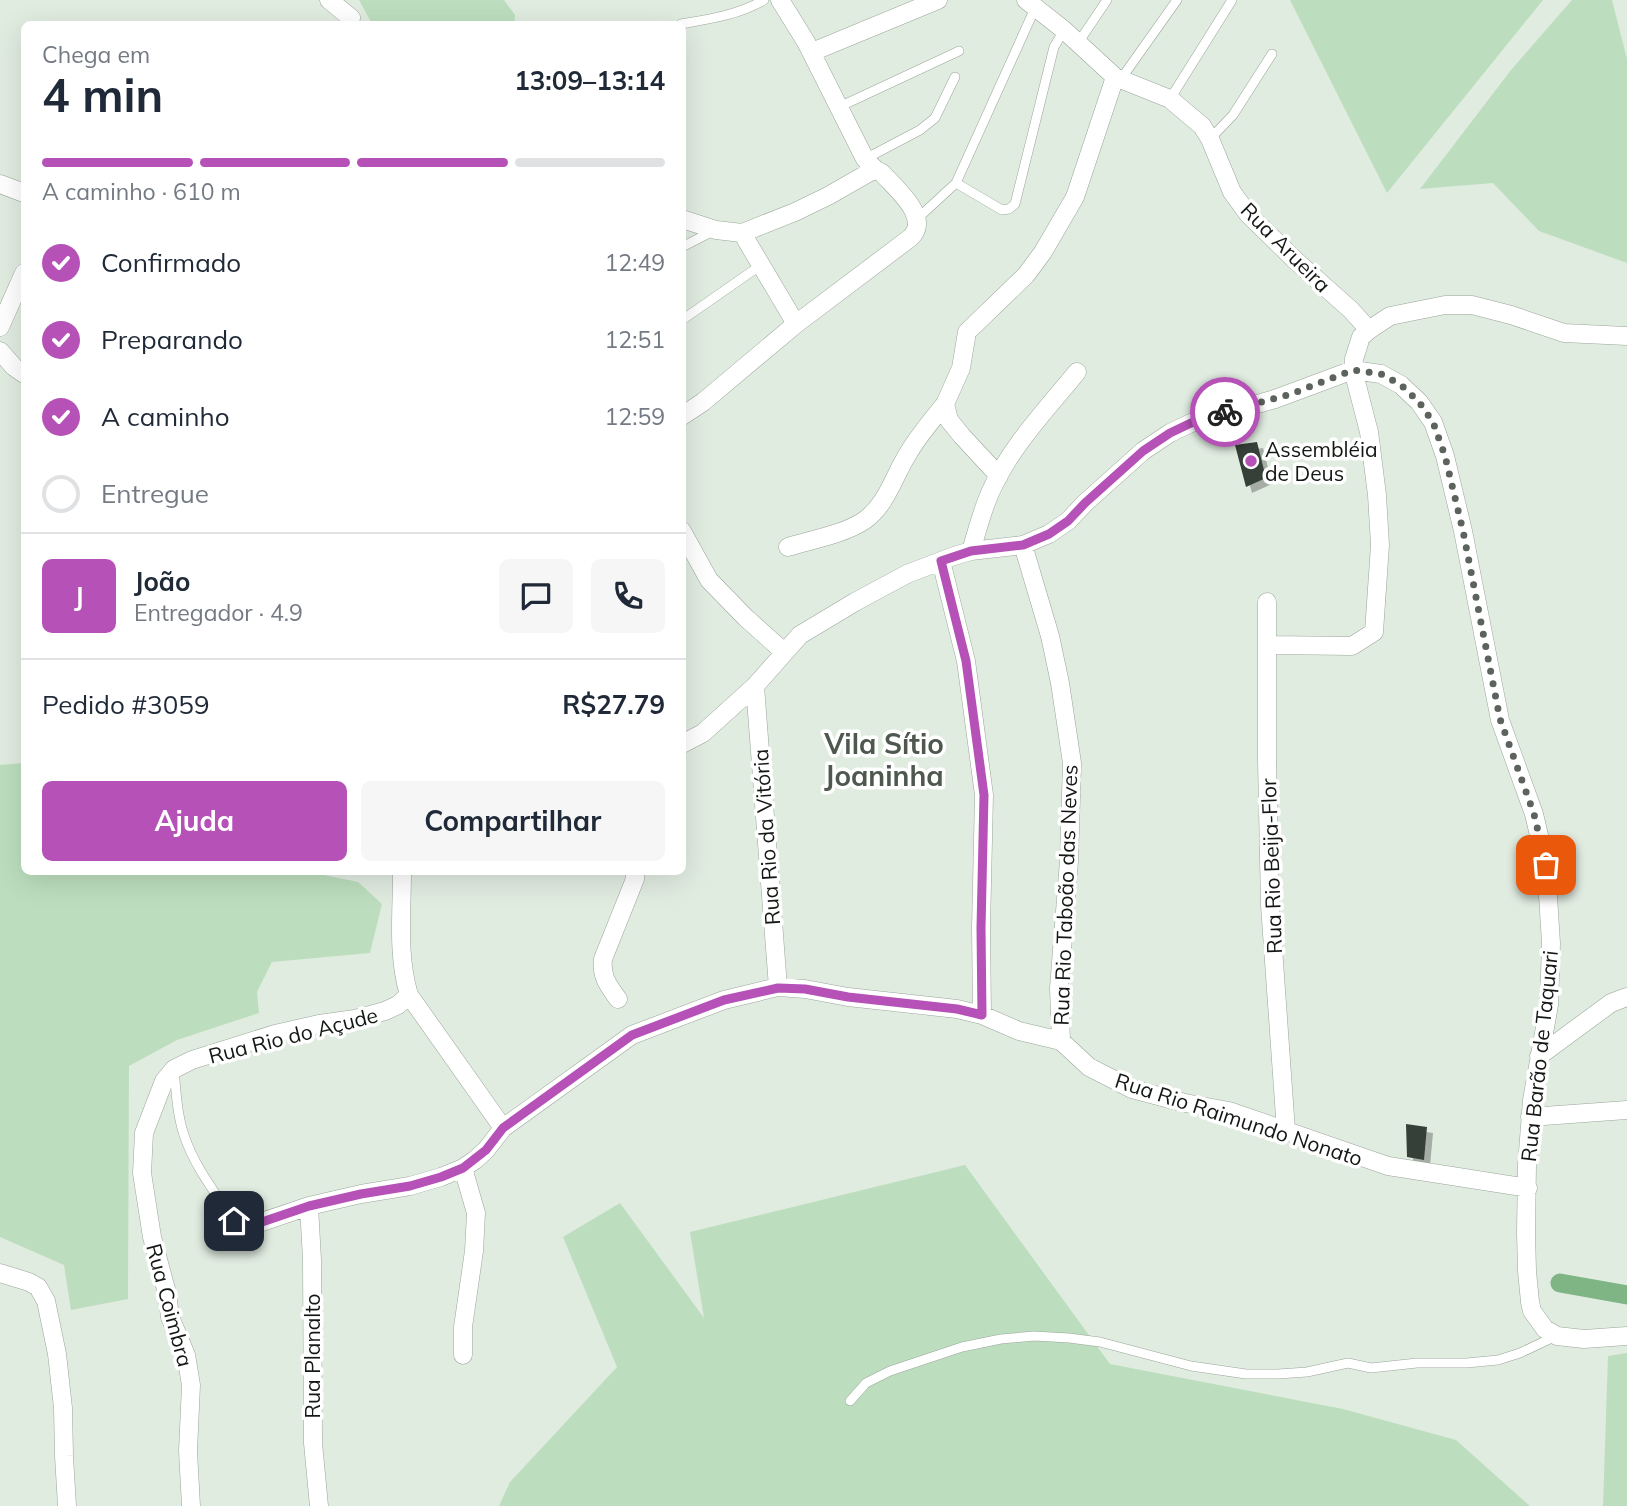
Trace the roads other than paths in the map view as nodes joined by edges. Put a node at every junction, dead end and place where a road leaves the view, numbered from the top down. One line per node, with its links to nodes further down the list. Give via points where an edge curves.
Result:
1 (329, 0): 9 (street)
2 (764, 0): 10 (lane, via 735,14)
3 (780, 0): 14 (street)
4 (938, 0): 14 (street)
5 (1107, 0): 12 (lane)
6 (1177, 0): 17 (lane)
7 (1232, 0): 18 (lane)
8 (1033, 2): 11 (street, Rua Arueira); 22 (lane)
9 (350, 21)
10 (686, 23)
11 (1064, 30): 12 (street, Rua Arueira); 22 (lane, via 1054,47 1015,204 1002,210)
12 (1078, 43): 17 (street, Rua Arueira)
13 (959, 51): 19 (lane)
14 (811, 52): 19 (street)
15 (1272, 54): 20 (lane, via 1233,115)
16 (956, 77): 21 (lane, via 935,118)
17 (1118, 78): 18 (street, Rua Arueira); 41 (street, via 1075,197 1026,275 967,332 961,368)
18 (1170, 99): 20 (street, Rua Arueira, via 1202,126)
19 (839, 107): 21 (street)
20 (1210, 139): 35 (street, Rua Arueira, via 1232,191 1248,214)
21 (870, 165): 25 (street, via 882,173); 28 (street, via 870,172 828,195)
22 (956, 183): 25 (lane)
23 (0, 184): 24 (street)
24 (21, 191)
25 (918, 218): 33 (street, via 916,233)
26 (686, 220): 27 (street)
27 (716, 230): 28 (street); 29 (lane)
28 (742, 233): 30 (street)
29 (686, 245)
30 (761, 265): 32 (lane); 33 (street)
31 (21, 280): 34 (street)
32 (686, 317)
33 (796, 324): 42 (street)
34 (0, 327)
35 (1369, 330): 36 (street, via 1390,316 1445,305 1472,305 1564,332); 38 (street, via 1361,338)
36 (1627, 336)
37 (2, 354): 39 (street)
38 (1353, 370): 45 (street, via 1170,433 1143,451 1068,521); 50 (street, via 1369,432 1377,495 1380,545 1374,632 1352,646); 62 (street, Rua Barão de Taquari, via 1381,374 1401,385 1433,422 1445,456 1500,719 1534,814 1546,865 1549,1005)
39 (21, 371)
40 (1077, 372): 43 (street)
41 (945, 404): 43 (street, via 949,420); 46 (street, via 907,454 879,505 864,520)
42 (686, 413)
43 (999, 476): 47 (street)
44 (686, 538): 51 (street, via 709,580)
45 (1023, 545): 47 (street); 61 (street, Rua Rio Taboão das Neves, via 1060,682 1072,763)
46 (788, 547)
47 (971, 551): 48 (street)
48 (941, 561): 51 (street, via 828,618 800,635); 60 (street, via 966,661 984,795)
49 (1267, 602): 50 (street, Rua Rio Beija-Flor)
50 (1267, 645): 67 (street, Rua Rio Beija-Flor, via 1270,905)
51 (785, 653): 52 (street)
52 (755, 686): 53 (street, via 703,733); 56 (street, Rua Rio da Vitória)
53 (686, 742)
54 (402, 875): 57 (street, via 401,953)
55 (635, 875): 59 (street, via 603,959 606,982)
56 (778, 988): 60 (street, Rua Rio Raimundo Nonato); 66 (street, Rua Rio Raimundo Nonato, via 724,1000 632,1035)
57 (409, 995): 63 (street, Rua Rio do Açude, via 385,1012 275,1034); 66 (street)
58 (1627, 997): 62 (street, via 1611,1003)
59 (618, 999)
60 (982, 1015): 61 (street, Rua Rio Raimundo Nonato)
61 (1060, 1041): 67 (street, Rua Rio Raimundo Nonato, via 1089,1067 1132,1089 1229,1111)
62 (1539, 1056): 65 (street, Rua Barão de Taquari)
63 (174, 1069): 71 (lane, via 184,1134); 78 (street, Rua Coimbra, via 164,1081 144,1133 142,1173 170,1317 186,1355 191,1385)
64 (1627, 1110): 65 (street)
65 (1530, 1117): 69 (street, Rua Barão de Taquari)
66 (503, 1128): 68 (street, Rua Rio Raimundo Nonato, via 486,1150)
67 (1286, 1131): 69 (street, Rua Rio Raimundo Nonato, via 1388,1166)
68 (463, 1168): 70 (street, Rua Rio Raimundo Nonato, via 410,1186); 75 (street, via 476,1213)
69 (1528, 1188): 73 (street, Rua Barão de Taquari, via 1530,1302 1537,1319)
70 (309, 1206): 71 (street, Rua Rio Raimundo Nonato, via 250,1226); 79 (street, Rua Planalto, via 313,1443)
71 (234, 1221)
72 (0, 1273): 77 (street, via 38,1287 46,1301 63,1408)
73 (1557, 1336): 74 (street); 76 (lane, via 1498,1360 1371,1368 1348,1363 1278,1374 1191,1366 1069,1338 1001,1339 890,1371 866,1383)
74 (1627, 1336)
75 (463, 1355)
76 (850, 1401)
77 (67, 1506)
78 (191, 1506)
79 (319, 1506)

